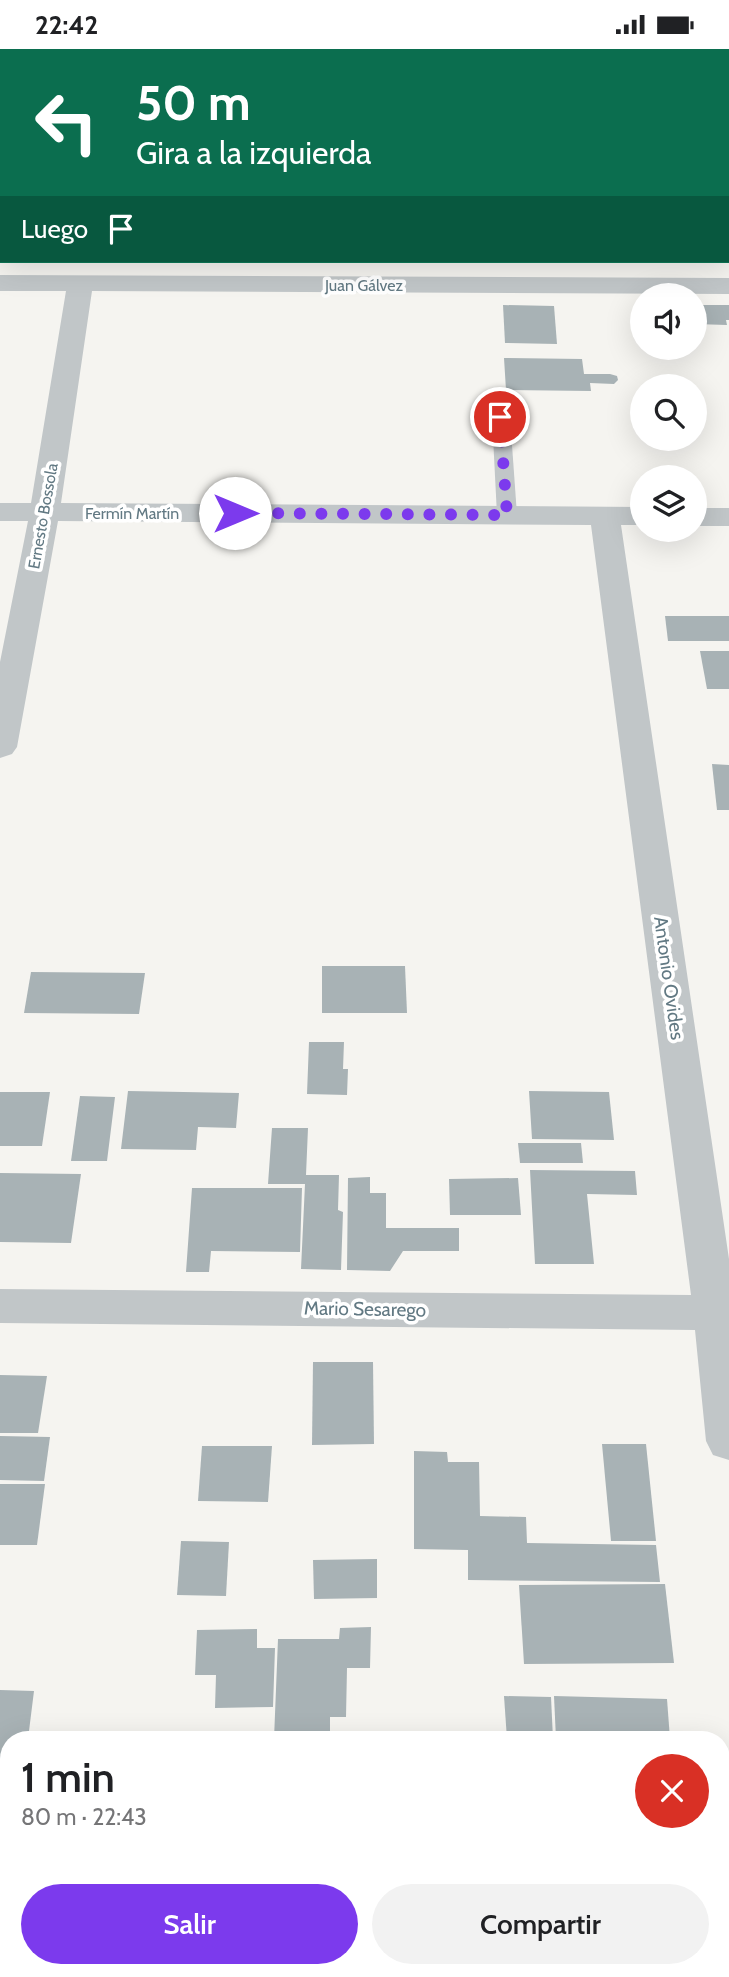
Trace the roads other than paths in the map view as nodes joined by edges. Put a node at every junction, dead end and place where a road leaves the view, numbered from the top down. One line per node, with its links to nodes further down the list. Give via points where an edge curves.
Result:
1 (0, 283): 2 (street, Juan Gálvez)
2 (80, 284): 3 (street, Juan Gálvez); 6 (street, Ernesto Bossola)
3 (729, 286)
4 (500, 417): 7 (lane)
5 (0, 512): 6 (street, Fermín Martín)
6 (45, 512): 7 (street, Fermín Martín); 12 (street, Ernesto Bossola)
7 (507, 515): 8 (street, Fermín Martín)
8 (605, 516): 9 (street, Fermín Martín); 14 (street, Antonio Ovides)
9 (630, 516)
10 (707, 517): 11 (street)
11 (729, 517)
12 (0, 747)
13 (0, 1305): 14 (street, Mario Sesarego)
14 (722, 1312): 15 (street, Antonio Ovides)
15 (729, 1441)

